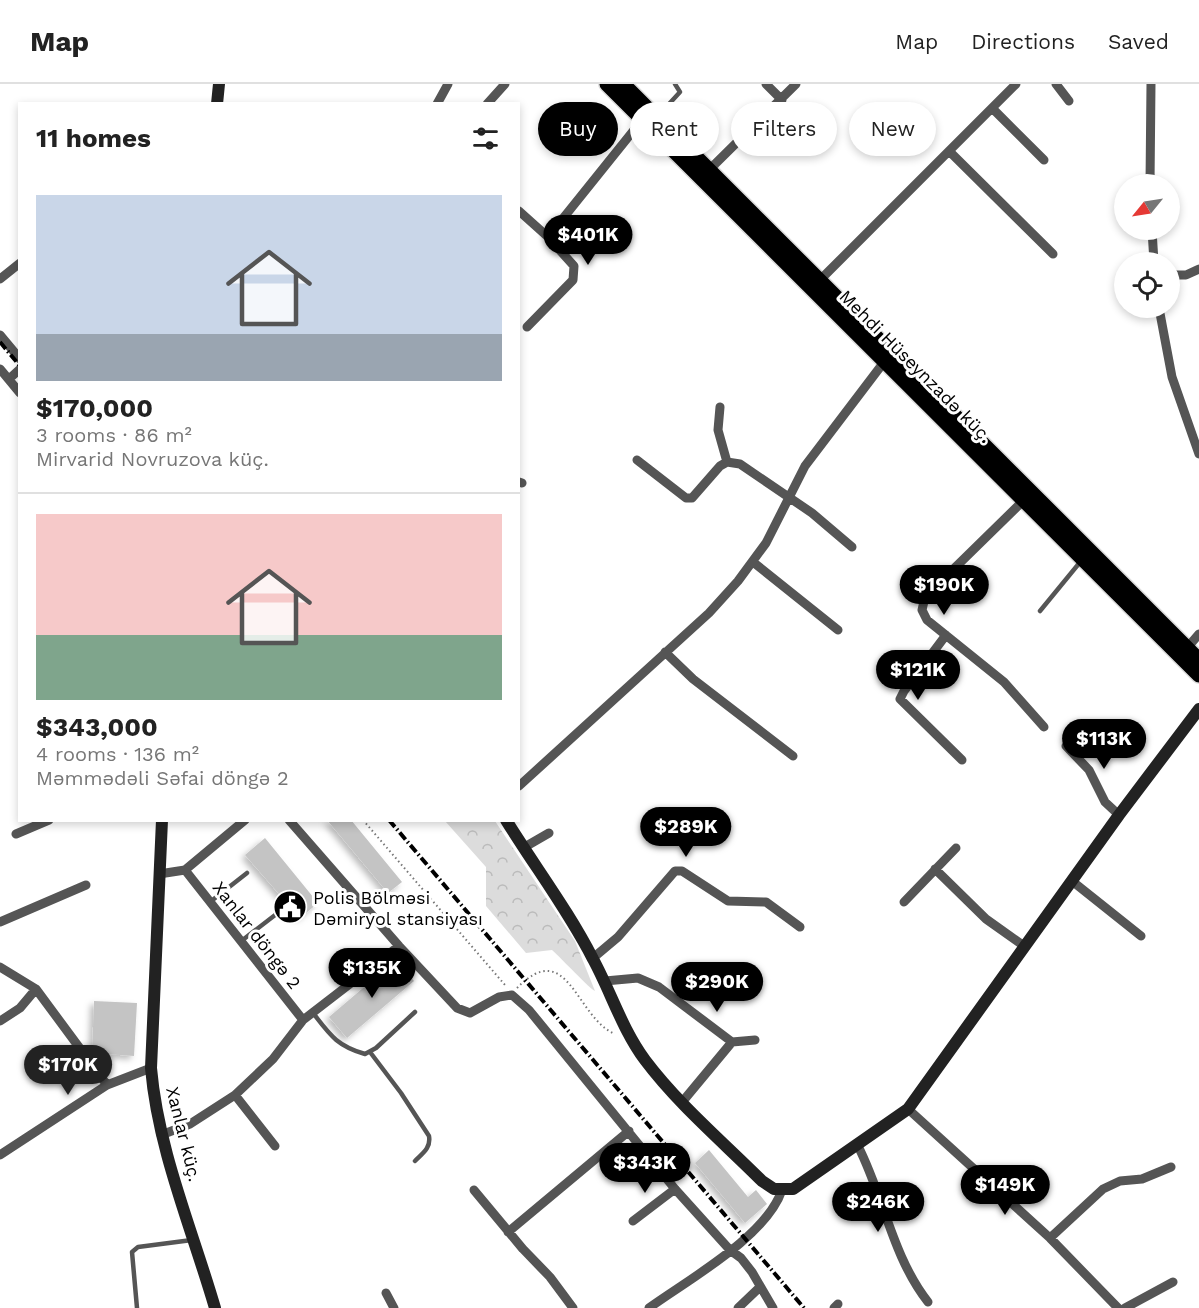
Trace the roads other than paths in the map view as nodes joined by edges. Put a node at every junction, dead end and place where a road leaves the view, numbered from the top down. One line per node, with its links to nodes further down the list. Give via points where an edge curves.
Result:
1 (219, 84): 14 (street)
2 (448, 84): 15 (street)
3 (505, 84): 16 (street)
4 (607, 84): 19 (main road, Mehdi Hüseynzadə küç.)
5 (623, 84): 17 (main road, Mehdi Hüseynzadə küç.)
6 (675, 84): 18 (lane, via 680,92)
7 (766, 84): 12 (street)
8 (796, 84): 12 (street)
9 (1016, 84): 20 (street)
10 (1056, 84): 13 (street)
11 (1151, 84): 27 (street)
12 (782, 100): 26 (street)
13 (1069, 101)
14 (217, 102)
15 (438, 102)
16 (488, 102)
17 (636, 102)
18 (669, 102)
19 (630, 103)
20 (992, 108): 22 (street); 25 (street)
21 (630, 141): 29 (street)
22 (949, 151): 30 (street); 35 (street)
23 (685, 156): 40 (main road, Mehdi Hüseynzadə küç.)
24 (692, 156): 26 (main road, Mehdi Hüseynzadə küç.)
25 (1044, 160)
26 (710, 171): 35 (main road, Mehdi Hüseynzadə küç.)
27 (1150, 174)
28 (520, 213): 29 (street)
29 (548, 237): 37 (street, via 574,266 573,280)
30 (1053, 254)
31 (18, 265): 34 (street)
32 (1199, 269): 33 (street)
33 (1180, 275)
34 (0, 279)
35 (819, 281): 58 (main road, Mehdi Hüseynzadə küç.)
36 (1161, 318): 46 (street, via 1172,376)
37 (527, 327)
38 (0, 336): 39 (street)
39 (18, 357)
40 (884, 362): 49 (street, via 805,466); 50 (main road, Mehdi Hüseynzadə küç.)
41 (0, 369): 43 (street)
42 (18, 371): 43 (street)
43 (9, 379): 44 (street)
44 (18, 390)
45 (720, 406): 48 (street, via 718,430)
46 (1199, 454)
47 (637, 460): 48 (street, via 686,498 692,498)
48 (728, 462): 49 (street, via 740,464)
49 (789, 497): 51 (street); 53 (street)
50 (1024, 500): 52 (main road, Mehdi Hüseynzadə küç.); 57 (street, via 925,597 922,610 927,620)
51 (852, 547)
52 (1082, 559): 54 (lane); 61 (main road, Mehdi Hüseynzadə küç.)
53 (753, 562): 55 (street); 59 (street, via 722,600)
54 (1040, 611)
55 (838, 630)
56 (1199, 634): 58 (street)
57 (946, 635): 63 (street, via 1004,682); 66 (street, via 900,699)
58 (1187, 648): 60 (main road, Mehdi Hüseynzadə küç.)
59 (665, 651): 65 (street, via 693,679); 67 (street)
60 (1199, 660)
61 (1199, 675)
62 (1199, 709): 68 (street)
63 (1044, 727)
64 (1066, 746): 68 (street, via 1089,770 1105,802)
65 (792, 756)
66 (962, 760)
67 (520, 785)
68 (1119, 815): 82 (street)
69 (44, 822): 75 (street)
70 (162, 822): 81 (street, Xanlar küç.)
71 (243, 822): 79 (street)
72 (291, 822): 91 (street)
73 (507, 822): 76 (street)
74 (549, 833): 76 (street)
75 (16, 834)
76 (523, 848): 93 (street)
77 (956, 848): 78 (street)
78 (935, 869): 85 (street); 92 (street, via 986,919)
79 (185, 870): 81 (street); 84 (street, Xanlar döngə 2)
80 (247, 873): 84 (lane)
81 (159, 874): 104 (street, Xanlar küç.)
82 (1072, 880): 89 (street); 92 (street)
83 (86, 885): 87 (street)
84 (210, 902): 90 (street, Xanlar döngə 2)
85 (904, 902)
86 (279, 912): 90 (lane)
87 (0, 922)
88 (800, 927): 93 (street, via 766,902 728,900 682,871 675,871 618,937)
89 (1141, 936)
90 (240, 942): 99 (street, Xanlar döngə 2)
91 (399, 946): 98 (street); 109 (street, via 462,1012 477,1011 499,997 512,995 529,1010)
92 (1024, 946): 108 (street)
93 (593, 958): 95 (street)
94 (0, 967): 96 (street)
95 (605, 981): 102 (street, via 638,978 659,987); 107 (street, via 630,1037 661,1080)
96 (36, 989): 100 (street, via 20,1008); 105 (street)
97 (415, 1012): 103 (lane)
98 (313, 1013): 99 (street); 103 (lane, via 334,1040 364,1054)
99 (303, 1020): 106 (street, via 273,1059)
100 (0, 1021)
101 (755, 1040): 102 (street)
102 (732, 1042): 107 (street)
103 (370, 1052): 114 (lane, via 429,1136 427,1149)
104 (151, 1068): 105 (street); 110 (street, Xanlar küç.)
105 (107, 1085): 113 (street)
106 (235, 1095): 110 (street, via 190,1124); 111 (street)
107 (682, 1101): 118 (street, via 762,1181)
108 (908, 1109): 112 (street); 121 (street)
109 (629, 1131): 116 (street); 120 (street)
110 (161, 1135): 122 (street, Xanlar küç.)
111 (275, 1146)
112 (858, 1146): 118 (street, via 803,1184); 127 (street, via 873,1176 901,1259)
113 (0, 1155)
114 (415, 1161)
115 (1171, 1167): 121 (street, via 1142,1179 1120,1181 1103,1190)
116 (675, 1189): 119 (street); 123 (street)
117 (474, 1190): 120 (street)
118 (782, 1190): 123 (street, via 773,1210)
119 (633, 1221)
120 (508, 1232): 131 (street, via 550,1276)
121 (1050, 1238): 135 (street)
122 (195, 1240): 128 (lane, via 138,1247 132,1252); 129 (street, Xanlar küç.)
123 (730, 1250): 125 (street, via 741,1258); 132 (street)
124 (1173, 1282): 136 (street)
125 (760, 1287): 133 (street); 134 (street)
126 (386, 1293): 130 (street)
127 (928, 1302)
128 (137, 1308)
129 (215, 1308)
130 (394, 1308)
131 (573, 1308)
132 (649, 1308)
133 (738, 1308)
134 (772, 1308)
135 (1118, 1308)
136 (1125, 1308)

